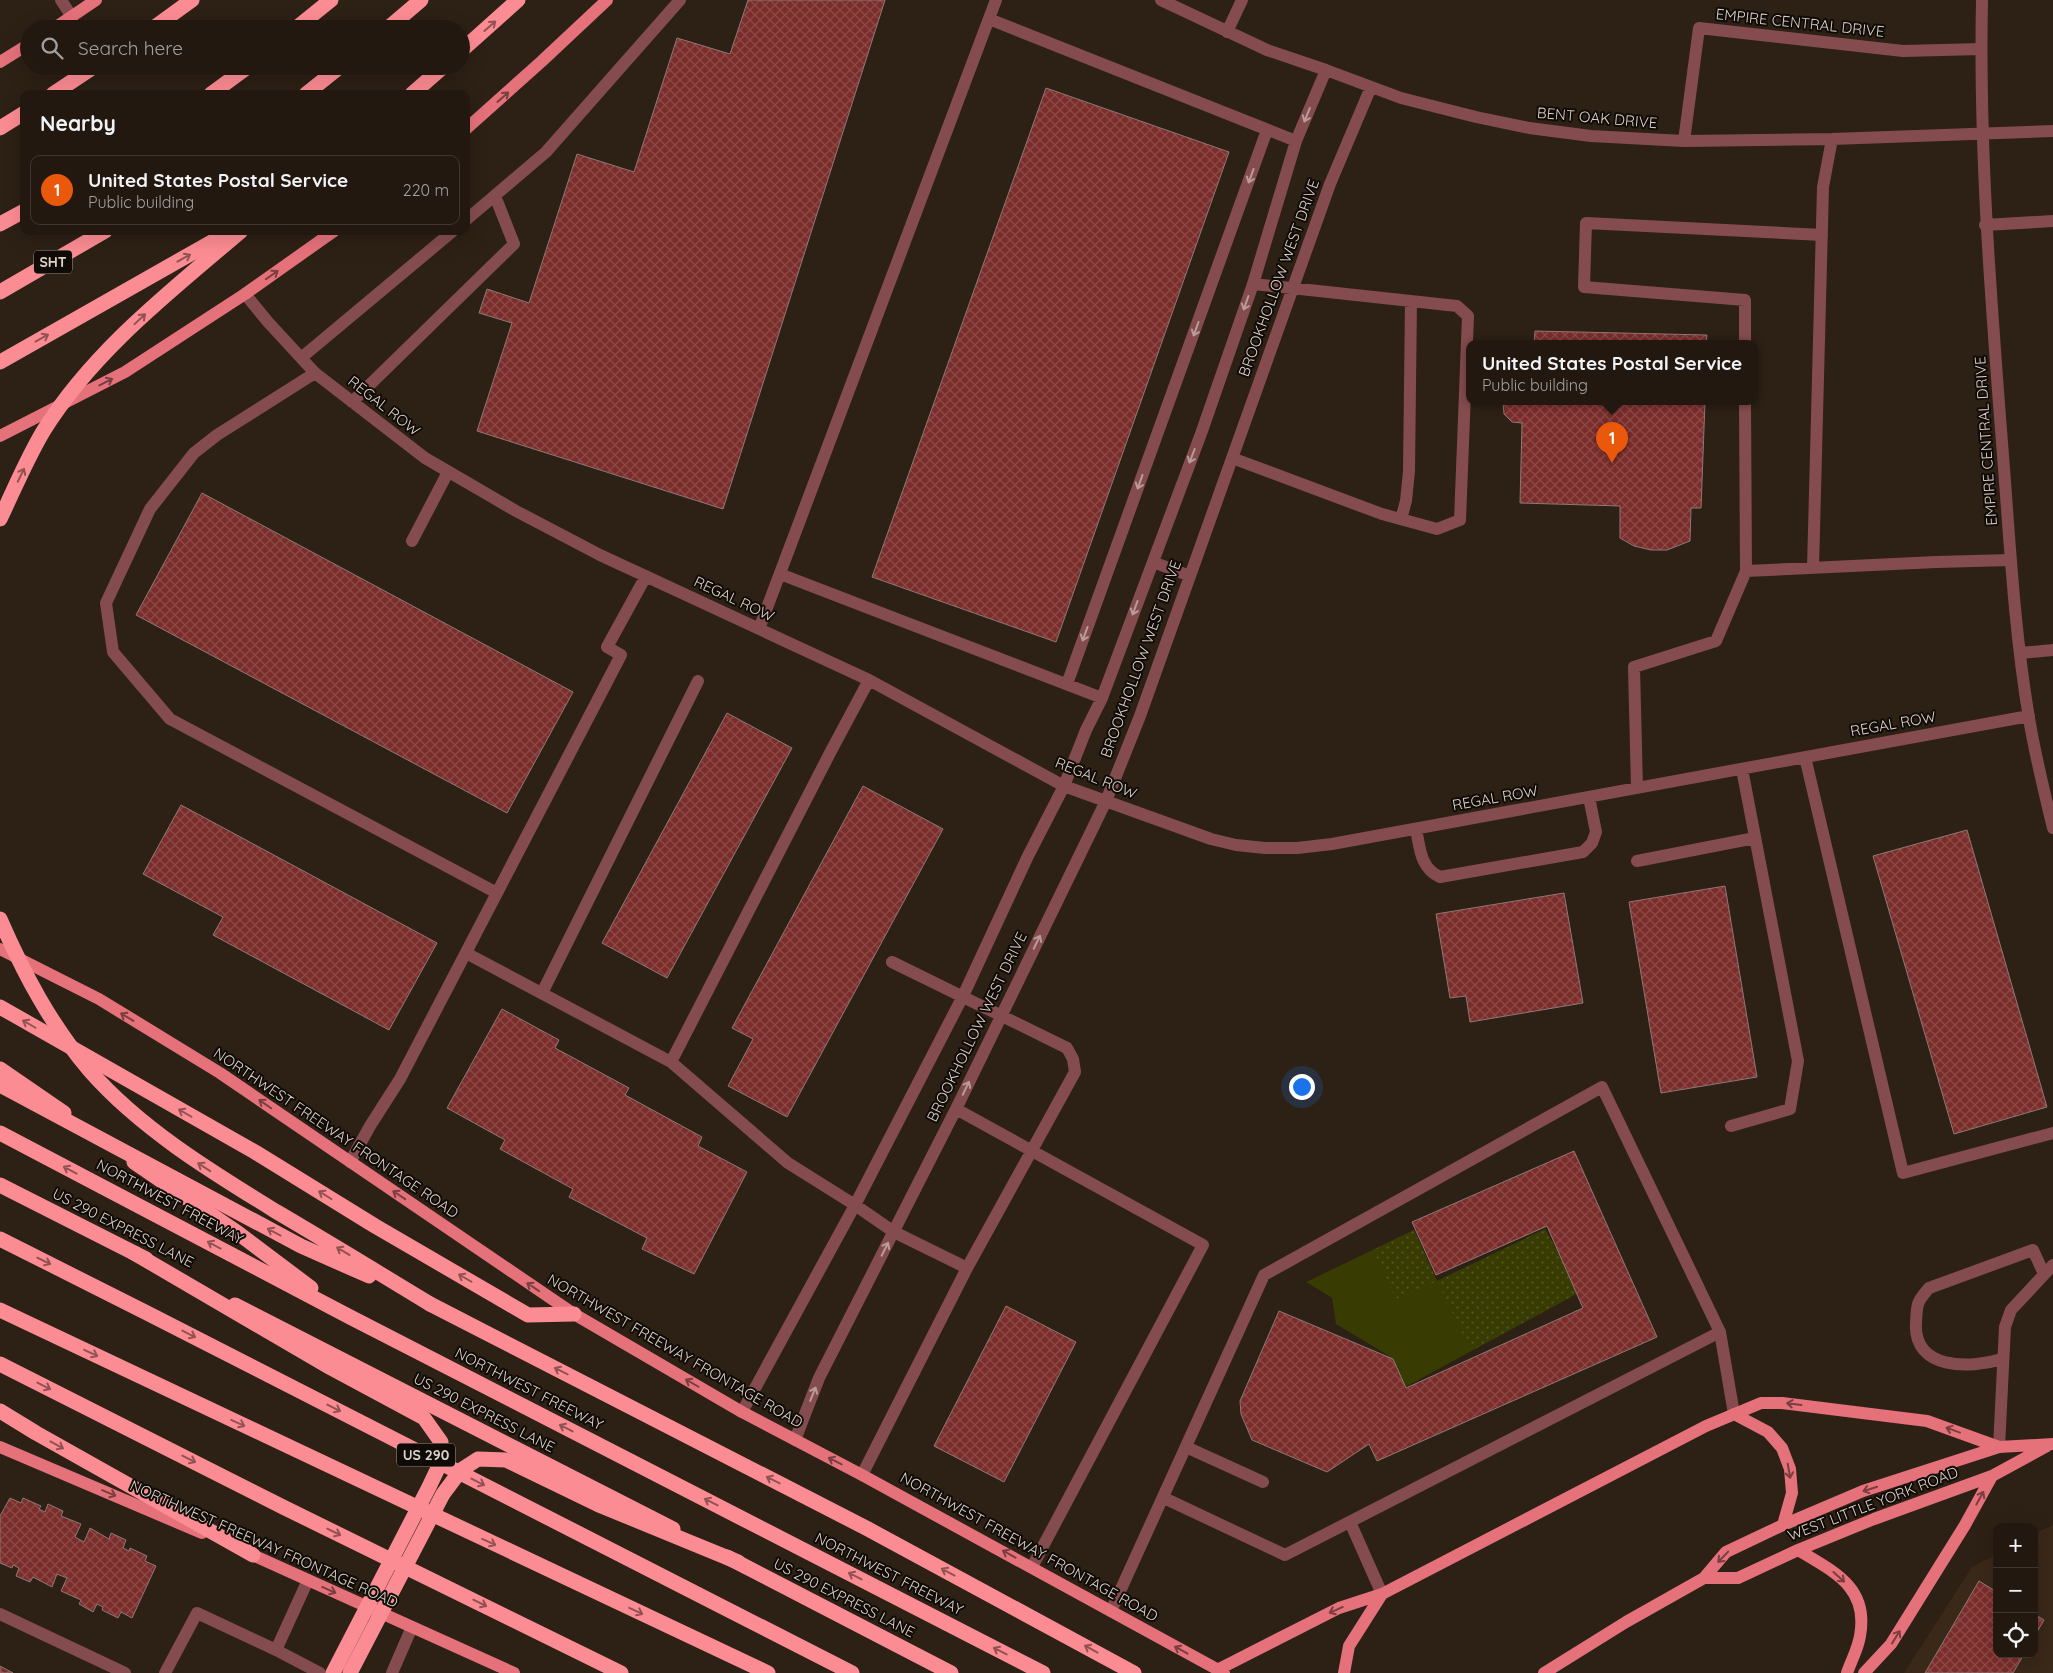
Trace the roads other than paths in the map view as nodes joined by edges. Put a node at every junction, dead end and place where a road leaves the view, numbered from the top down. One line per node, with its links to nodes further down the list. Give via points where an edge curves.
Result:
1 (61, 0): 13 (street)
2 (96, 0): 13 (main road)
3 (192, 0): 16 (highway)
4 (331, 0): 17 (highway)
5 (420, 0): 18 (highway)
6 (518, 0): 20 (highway, one-way to 6)
7 (607, 0): 35 (main road, one-way to 7)
8 (680, 0): 43 (street, via 546,152)
9 (996, 0): 14 (street)
10 (1161, 0): 19 (street, BENT OAK DRIVE)
11 (1242, 0): 19 (street)
12 (1982, 0): 21 (street, EMPIRE CENTRAL DRIVE)
13 (72, 17): 15 (main road)
14 (989, 19): 37 (street); 78 (street)
15 (67, 20)
16 (164, 20)
17 (306, 20)
18 (397, 20)
19 (1228, 32): 24 (street, BENT OAK DRIVE, via 1266,50)
20 (470, 43)
21 (1981, 49): 39 (street, EMPIRE CENTRAL DRIVE); 42 (street, EMPIRE CENTRAL DRIVE, via 1903,50 1699,28)
22 (20, 50): 23 (main road)
23 (0, 62)
24 (1326, 70): 29 (street, BENT OAK DRIVE); 41 (street, BROOKHOLLOW WEST DRIVE, one-way to 41)
25 (82, 75): 30 (highway)
26 (239, 75): 31 (highway)
27 (330, 75): 32 (highway)
28 (434, 75): 33 (highway)
29 (1371, 87): 42 (street, BENT OAK DRIVE, via 1410,101 1529,128 1591,136); 56 (street, BROOKHOLLOW WEST DRIVE, via 1330,184)
30 (59, 90)
31 (217, 90)
32 (311, 90)
33 (417, 90)
34 (20, 116): 36 (highway)
35 (470, 125)
36 (0, 128)
37 (1268, 130): 41 (street); 86 (street, one-way to 86)
38 (2053, 131): 39 (street, BENT OAK DRIVE)
39 (1982, 134): 40 (street, BENT OAK DRIVE); 48 (street, EMPIRE CENTRAL DRIVE)
40 (1832, 139): 42 (street, BENT OAK DRIVE); 54 (street, via 1823,187)
41 (1296, 141): 55 (street, BROOKHOLLOW WEST DRIVE)
42 (1684, 141)
43 (495, 196): 45 (street); 66 (street, via 514,244)
44 (20, 213): 47 (highway)
45 (470, 217)
46 (2053, 221): 48 (street)
47 (0, 224)
48 (1986, 225): 74 (street, EMPIRE CENTRAL DRIVE)
49 (98, 235): 57 (highway, SHT)
50 (224, 235): 63 (highway, one-way to 50)
51 (237, 235): 71 (highway, one-way to 51, bridge, via 44,431 75,388 115,343)
52 (328, 235): 58 (main road, one-way to 52)
53 (448, 235): 62 (street)
54 (1822, 235): 61 (street, via 1586,222 1584,287 1745,300); 76 (street)
55 (1252, 284): 56 (street); 75 (street, BROOKHOLLOW WEST DRIVE, one-way to 75)
56 (1293, 288): 59 (street); 69 (street, BROOKHOLLOW WEST DRIVE)
57 (0, 292)
58 (245, 294): 62 (street, REGAL ROW); 68 (main road, one-way to 58, via 125,372)
59 (1411, 301): 60 (street, via 1457,306 1468,316); 72 (street, via 1408,470)
60 (1467, 340)
61 (1745, 340)
62 (301, 358): 65 (street, REGAL ROW)
63 (0, 362)
64 (1466, 367): 72 (street, via 1460,520 1437,529)
65 (315, 373): 66 (street, REGAL ROW); 100 (street, via 194,453 150,509 106,603 113,652 170,719)
66 (352, 402): 70 (street, REGAL ROW)
67 (1745, 405): 77 (street)
68 (0, 436)
69 (1232, 458): 72 (street); 80 (street, BROOKHOLLOW WEST DRIVE)
70 (448, 472): 73 (street); 79 (street, REGAL ROW, via 516,511)
71 (0, 519)
72 (1401, 519)
73 (412, 541)
74 (2012, 560): 76 (street); 83 (street, EMPIRE CENTRAL DRIVE)
75 (1153, 562): 80 (street); 87 (street, BROOKHOLLOW WEST DRIVE, one-way to 87)
76 (1813, 568): 77 (street)
77 (1746, 571): 92 (street, via 1716,642 1634,667)
78 (780, 574): 81 (street); 86 (street)
79 (646, 576): 81 (street, REGAL ROW); 100 (street, via 606,647 621,655)
80 (1190, 576): 94 (street, BROOKHOLLOW WEST DRIVE)
81 (759, 629): 84 (street, REGAL ROW)
82 (2053, 650): 83 (street)
83 (2020, 653): 88 (street, EMPIRE CENTRAL DRIVE)
84 (869, 680): 91 (street, REGAL ROW); 109 (street)
85 (698, 681): 105 (street)
86 (1067, 684): 87 (street)
87 (1102, 698): 91 (street, BROOKHOLLOW WEST DRIVE)
88 (2028, 716): 89 (street, REGAL ROW); 95 (street, EMPIRE CENTRAL DRIVE, via 2039,772)
89 (1805, 757): 90 (street, REGAL ROW); 115 (street, via 1903,1172)
90 (1742, 769): 92 (street, REGAL ROW); 98 (street)
91 (1064, 786): 94 (street, REGAL ROW); 106 (street, BROOKHOLLOW WEST DRIVE)
92 (1637, 788): 93 (street, REGAL ROW)
93 (1589, 797): 97 (street, REGAL ROW); 97 (street, via 1596,832 1592,843 1583,852 1440,877 1423,864)
94 (1106, 800): 97 (street, REGAL ROW, via 1211,839 1265,848 1332,844); 108 (street, BROOKHOLLOW WEST DRIVE, one-way to 94)
95 (2051, 808): 96 (street, EMPIRE CENTRAL DRIVE)
96 (2053, 828)
97 (1416, 829)
98 (1755, 838): 99 (street); 113 (street, via 1798,1062 1790,1110)
99 (1637, 861)
100 (497, 893): 103 (street)
101 (0, 919): 125 (highway, one-way to 101, bridge, via 200,1166 123,1104 91,1072 39,1001)
102 (0, 949): 117 (main road, NORTHWEST FREEWAY FRONTAGE ROAD, one-way to 102, via 212,1068 98,1000)
103 (466, 953): 105 (street); 117 (street, via 400,1079)
104 (892, 962): 106 (street)
105 (542, 993): 109 (street)
106 (963, 996): 108 (street); 119 (street, BROOKHOLLOW WEST DRIVE)
107 (0, 1008): 127 (highway, one-way to 107, via 528,1315 255,1152)
108 (1002, 1016): 112 (street, BROOKHOLLOW WEST DRIVE, one-way to 108); 116 (street, via 1067,1048 1073,1059 1075,1072)
109 (671, 1062): 119 (street, via 788,1163)
110 (0, 1069): 128 (highway, via 238,1233)
111 (0, 1085): 125 (highway, one-way to 111, bridge, via 301,1246)
112 (956, 1109): 116 (street); 120 (street, BROOKHOLLOW WEST DRIVE)
113 (1731, 1126)
114 (0, 1133): 128 (highway, NORTHWEST FREEWAY, one-way to 114)
115 (2053, 1133)
116 (1031, 1150): 123 (street); 149 (street, via 1203,1245)
117 (350, 1162): 127 (main road, NORTHWEST FREEWAY FRONTAGE ROAD, one-way to 117)
118 (0, 1185): 122 (highway, US 290 EXPRESS LANE)
119 (855, 1205): 120 (street); 133 (street, BROOKHOLLOW WEST DRIVE)
120 (894, 1232): 123 (street); 135 (street, BROOKHOLLOW WEST DRIVE, one-way to 120, via 819,1378)
121 (0, 1239): 167 (highway, US 290, one-way to 167)
122 (134, 1253): 148 (highway, US 290 EXPRESS LANE, bridge); 161 (highway, bridge, via 424,1418 441,1442 438,1468 430,1487)
123 (967, 1268): 140 (street)
124 (2049, 1270): 130 (street, via 2011,1310 2005,1327); 130 (street, via 2033,1250 1929,1288 1917,1302 1915,1335 1923,1352 1942,1362 1986,1364)
125 (430, 1304): 170 (highway, one-way to 125, via 877,1533)
126 (0, 1310): 166 (highway, one-way to 166)
127 (574, 1314): 133 (main road, NORTHWEST FREEWAY FRONTAGE ROAD, one-way to 127)
128 (350, 1317): 169 (highway, NORTHWEST FREEWAY, one-way to 128)
129 (1720, 1332): 134 (street); 138 (street, via 1602,1087 1264,1275); 144 (street)
130 (2002, 1359): 139 (street)
131 (0, 1364): 165 (highway, one-way to 165)
132 (0, 1411): 147 (highway, one-way to 147)
133 (742, 1412): 135 (main road, NORTHWEST FREEWAY FRONTAGE ROAD)
134 (1734, 1414): 139 (main road, one-way to 134, via 1927,1420 1782,1403 1761,1403); 145 (main road, one-way to 145, via 1768,1432 1782,1448 1790,1469 1792,1493); 152 (main road)
135 (795, 1440): 140 (main road, NORTHWEST FREEWAY FRONTAGE ROAD, one-way to 135)
136 (2052, 1444): 139 (main road, WEST LITTLE YORK ROAD); 141 (main road, WEST LITTLE YORK ROAD)
137 (0, 1447): 147 (main road, NORTHWEST FREEWAY FRONTAGE ROAD, one-way to 147)
138 (1186, 1447): 142 (street); 143 (street)
139 (1999, 1447): 145 (main road, WEST LITTLE YORK ROAD, one-way to 145, via 1863,1491)
140 (862, 1475): 149 (main road, NORTHWEST FREEWAY FRONTAGE ROAD, one-way to 140)
141 (1992, 1476): 146 (main road, WEST LITTLE YORK ROAD); 174 (main road, one-way to 141, via 1892,1644)
142 (1263, 1482)
143 (1164, 1498): 144 (street, via 1285,1555); 153 (street)
144 (1350, 1522): 152 (street)
145 (1783, 1525): 150 (main road, WEST LITTLE YORK ROAD, one-way to 150, via 1726,1552)
146 (1798, 1550): 150 (main road, WEST LITTLE YORK ROAD, via 1738,1578); 173 (main road, one-way to 173, via 1832,1571 1855,1592 1862,1613 1860,1637)
147 (253, 1555): 151 (main road, NORTHWEST FREEWAY FRONTAGE ROAD)
148 (738, 1562): 162 (highway, bridge, via 599,1505 506,1460 478,1459 461,1470 443,1494); 168 (highway, US 290 EXPRESS LANE)
149 (1032, 1567): 153 (main road, NORTHWEST FREEWAY FRONTAGE ROAD)
150 (1704, 1578): 172 (main road, WEST LITTLE YORK ROAD)
151 (308, 1580): 155 (main road, NORTHWEST FREEWAY FRONTAGE ROAD, one-way to 155); 156 (street)
152 (1382, 1594): 157 (main road, one-way to 157, via 1339,1608); 171 (main road, via 1349,1646)
153 (1111, 1611): 157 (main road, NORTHWEST FREEWAY FRONTAGE ROAD, one-way to 153)
154 (0, 1614): 158 (street)
155 (412, 1627): 163 (street); 164 (main road, NORTHWEST FREEWAY FRONTAGE ROAD)
156 (276, 1650): 159 (street, via 196,1613); 160 (street)
157 (1221, 1671)
158 (125, 1673)
159 (165, 1673)
160 (320, 1673)
161 (333, 1673)
162 (350, 1673)
163 (392, 1673)
164 (514, 1673)
165 (622, 1673)
166 (768, 1673)
167 (852, 1673)
168 (951, 1673)
169 (1043, 1673)
170 (1134, 1673)
171 (1344, 1673)
172 (1544, 1673)
173 (1847, 1673)
174 (1864, 1673)

